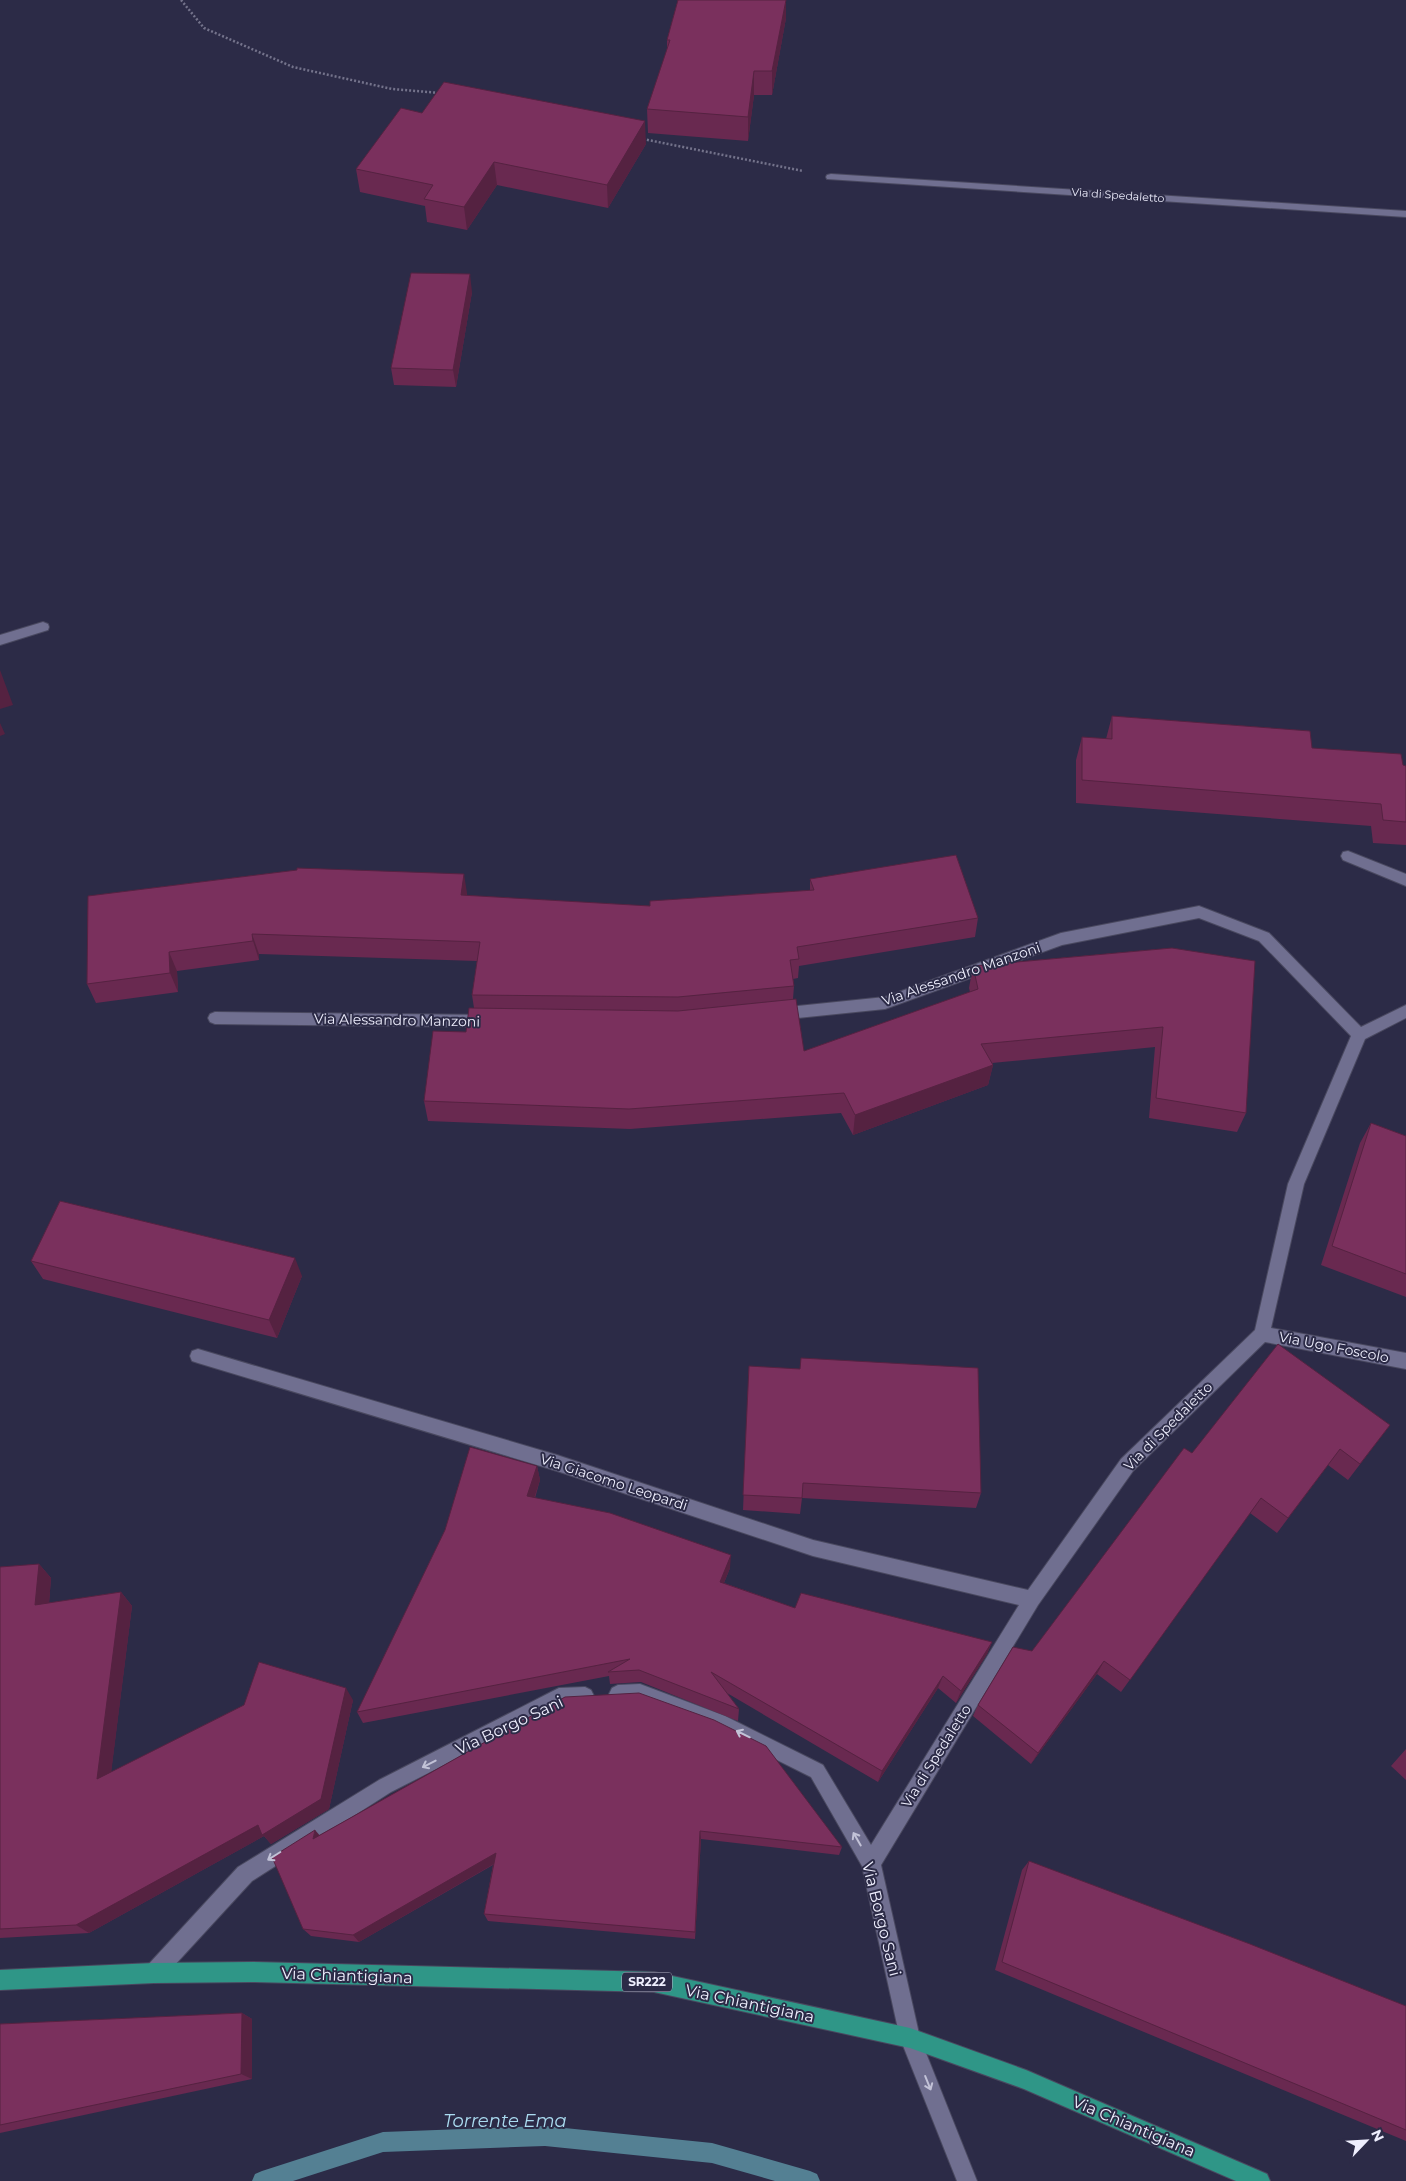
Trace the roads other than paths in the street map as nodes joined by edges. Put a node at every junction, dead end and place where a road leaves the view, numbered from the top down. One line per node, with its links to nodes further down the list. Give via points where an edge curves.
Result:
1 (831, 177): 2 (street, Via di Spedaletto)
2 (1406, 214)
3 (43, 627): 4 (street)
4 (0, 640)
5 (1348, 856): 6 (street)
6 (1406, 880)
7 (1406, 1011): 11 (street)
8 (767, 1015): 11 (street, Via Alessandro Manzoni, via 884,1003 1061,939 1199,912 1264,938)
9 (215, 1018): 10 (street, Via Alessandro Manzoni)
10 (499, 1021)
11 (1358, 1035): 12 (street, via 1296,1184)
12 (1262, 1334): 14 (street, Via Ugo Foscolo); 15 (street, Via di Spedaletto, via 1127,1465)
13 (198, 1356): 15 (street, Via Giacomo Leopardi, via 557,1463 813,1548)
14 (1406, 1361)
15 (1032, 1599): 16 (street, Via di Spedaletto)
16 (871, 1863): 17 (street, Via Borgo Sani, one-way to 17, via 817,1771 719,1722 640,1693 560,1698 385,1786 244,1874); 19 (street, Via Borgo Sani)
17 (154, 1972): 18 (main road, Via Chiantigiana / SR222); 19 (main road, Via Chiantigiana / SR222, via 654,1982)
18 (0, 1980)
19 (910, 2038): 20 (street, Via Borgo Sani, one-way to 20); 21 (main road, Via Chiantigiana / SR222, via 1026,2080)
20 (967, 2181)
21 (1260, 2181)

